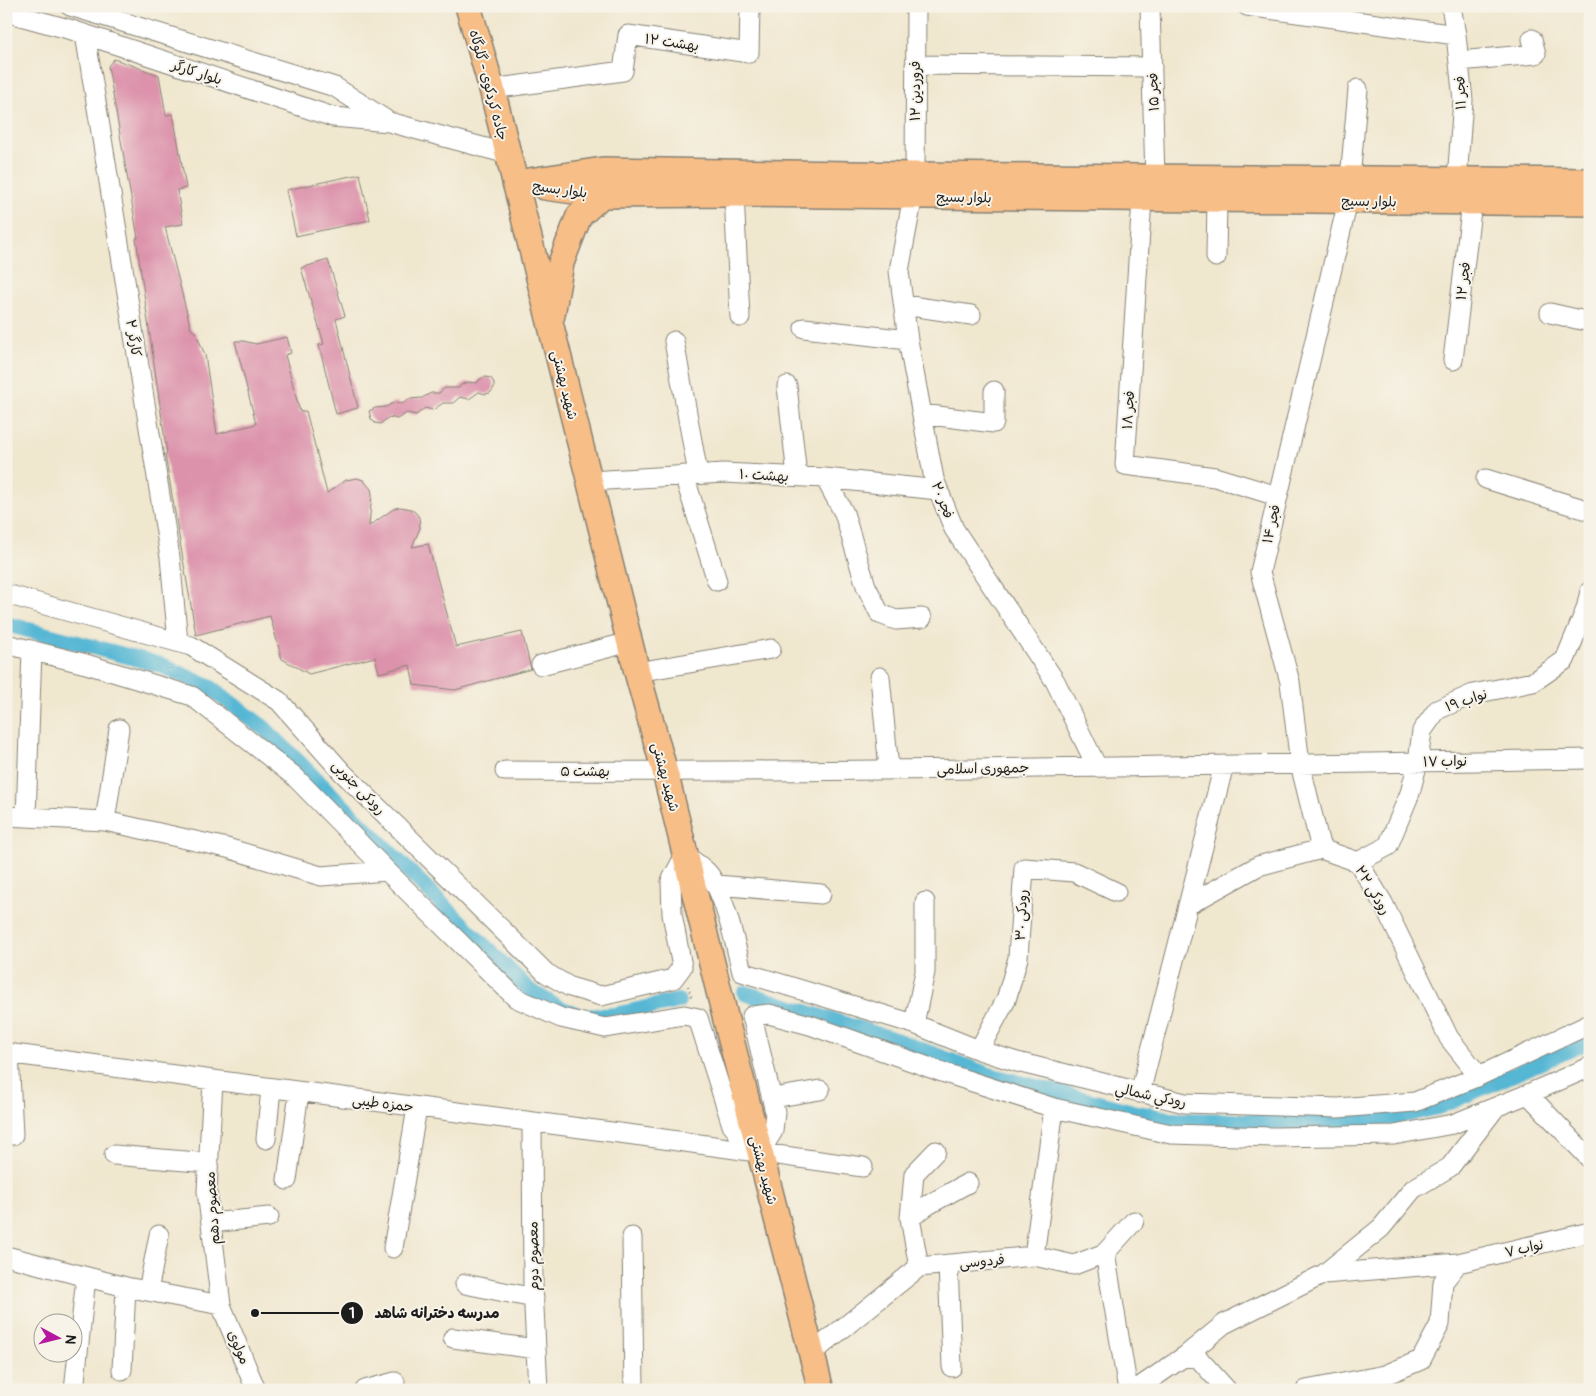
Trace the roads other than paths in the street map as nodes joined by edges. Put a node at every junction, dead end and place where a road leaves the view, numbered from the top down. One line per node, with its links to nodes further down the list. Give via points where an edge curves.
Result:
1 (70, 6): 17 (street, بلوار کارگر, via 336,87)
2 (468, 6): 15 (main road, جاده کردکوی - گلوگاه)
3 (750, 6): 15 (street, بهشت ۱۲, via 749,53 628,35 623,71)
4 (916, 6): 13 (street, ۱۲ فروردین)
5 (1150, 6): 14 (street, فجر ۱۵)
6 (1247, 6): 10 (street)
7 (1451, 6): 10 (street, فجر ۱۱)
8 (6, 12): 9 (street, بلوار کارگر)
9 (85, 34): 17 (street, بلوار کارگر, via 333,117); 56 (street, کارگر ۲, via 170,557)
10 (1456, 35): 12 (street, فجر ۱۱)
11 (1532, 39): 12 (street, via 1536,54)
12 (1459, 61): 20 (street, فجر ۱۱, via 1462,100)
13 (915, 65): 14 (street); 22 (street, ۱۲ فروردین)
14 (1152, 67): 19 (street, فجر ۱۵)
15 (492, 89): 18 (main road, جاده کردکوی - گلوگاه)
16 (1358, 89): 23 (street, فجر ۱۴)
17 (389, 122): 18 (street, بلوار کارگر)
18 (511, 167): 22 (main road, بلوار بسیج); 25 (main road, بلوار بسیج); 36 (main road, شهید بهشتی)
19 (1155, 178): 22 (main road, بلوار بسیج); 23 (main road, بلوار بسیج)
20 (1457, 180): 21 (main road, بلوار بسیج); 23 (main road, بلوار بسیج)
21 (1590, 181)
22 (914, 186): 24 (main road, بلوار بسیج); 26 (main road, بلوار بسیج); 31 (street, فجر ۲۰, via 899,271)
23 (1349, 190): 27 (main road, بلوار بسیج); 28 (main road, بلوار بسیج); 50 (street, فجر ۱۴)
24 (734, 194): 25 (main road, بلوار بسیج); 34 (street)
25 (602, 195): 36 (main road, via 579,216 561,263)
26 (1142, 199): 27 (main road, بلوار بسیج); 50 (street, فجر ۱۸, via 1124,465 1215,477)
27 (1217, 199): 30 (street)
28 (1472, 202): 29 (main road, بلوار بسیج); 40 (street, فجر ۱۲)
29 (1590, 203)
30 (1216, 257)
31 (904, 306): 33 (street); 38 (street, فجر ۲۰)
32 (1550, 313): 35 (street)
33 (971, 315)
34 (740, 317)
35 (1590, 322)
36 (551, 325): 48 (main road, شهید بهشتی)
37 (804, 328): 38 (street)
38 (908, 340): 43 (street, فجر ۲۰)
39 (674, 341): 44 (street)
40 (1454, 360)
41 (786, 386): 45 (street)
42 (994, 392): 43 (street, via 994,423)
43 (922, 414): 49 (street, فجر ۲۰)
44 (691, 475): 45 (street, بهشت ۱۰); 48 (street, بهشت ۱۰); 52 (street)
45 (797, 476): 46 (street, بهشت ۱۰)
46 (825, 478): 49 (street, بهشت ۱۰); 55 (street, via 844,513 866,586 880,614 896,620)
47 (1486, 480): 51 (street)
48 (590, 481): 57 (main road, شهید بهشتی)
49 (938, 490): 69 (street, فجر ۲۰, via 954,529 1054,681)
50 (1277, 496): 67 (street, فجر ۱۴, via 1260,572 1290,682)
51 (1590, 511)
52 (717, 581)
53 (1590, 591): 66 (street, نواب ۱۹, via 1565,660 1533,682 1472,694 1437,710 1422,731)
54 (6, 594): 56 (street, رودکی جنوبی)
55 (922, 618)
56 (178, 642): 77 (street, رودکی جنوبی, via 191,646 279,701 342,772 546,973 570,988 601,996 673,979 682,967 672,914 671,880)
57 (630, 642): 61 (street); 62 (main road, شهید بهشتی)
58 (6, 644): 60 (street)
59 (771, 649): 62 (street)
60 (32, 650): 74 (street); 79 (street, via 192,696 294,776)
61 (541, 666)
62 (637, 672): 72 (main road, شهید بهشتی)
63 (880, 677): 70 (street)
64 (119, 730): 75 (street)
65 (1590, 759): 66 (street, نواب ۱۷)
66 (1418, 762): 67 (street, نواب ۱۷); 78 (street, نواب ۱۹, via 1410,793 1388,846)
67 (1300, 764): 68 (street, جمهوری اسلامی); 76 (street, فجر ۱۴)
68 (1224, 765): 69 (street, جمهوری اسلامی); 84 (street)
69 (1098, 767): 70 (street, جمهوری اسلامی)
70 (889, 769): 72 (street, جمهوری اسلامی)
71 (505, 771): 72 (street, بهشت ۵)
72 (665, 772): 77 (main road, شهید بهشتی)
73 (6, 816): 74 (street)
74 (26, 817): 75 (street)
75 (105, 821): 79 (street, via 227,848 321,876)
76 (1321, 849): 78 (street, رودکی ۲۲); 84 (street, via 1258,866)
77 (685, 855): 80 (main road, شهید بهشتی)
78 (1358, 862): 90 (street, رودکی ۲۲, via 1383,903 1449,1038)
79 (387, 871): 104 (street, via 516,998 561,1018 605,1028 684,1015 698,1018 732,1126 741,1137)
80 (705, 886): 82 (street); 85 (street, رودکي شمالي, via 729,919 742,972); 104 (main road, شهید بهشتی)
81 (1116, 892): 87 (street, رودکی ۳۰, via 1074,872 1024,868 1018,958 1006,1000)
82 (821, 894)
83 (925, 902): 85 (street, via 925,972)
84 (1188, 905): 95 (street)
85 (914, 1024): 87 (street, رودکي شمالي)
86 (1590, 1024): 90 (street, رودکي شمالي)
87 (979, 1050): 95 (street, رودکي شمالي)
88 (8, 1053): 91 (street, حمزه طیبی); 102 (street)
89 (1590, 1067): 96 (street)
90 (1479, 1076): 95 (street, رودکي شمالي, via 1415,1102 1338,1108 1185,1103)
91 (213, 1081): 92 (street, حمزه طیبی); 108 (street, معصوم دهم)
92 (271, 1089): 94 (street, حمزه طیبی); 103 (street)
93 (820, 1090): 97 (street)
94 (299, 1092): 99 (street, حمزه طیبی); 110 (street)
95 (1140, 1093)
96 (1528, 1094): 98 (street); 107 (street)
97 (773, 1098): 100 (street, via 752,1016 769,1014 810,1025); 104 (street, via 773,1131)
98 (1497, 1106): 100 (street, via 1453,1124 1394,1135 1273,1137 1171,1134); 126 (street, via 1450,1167 1413,1189 1381,1228)
99 (417, 1108): 101 (street, حمزه طیبی); 119 (street)
100 (1054, 1108): 122 (street)
101 (532, 1122): 104 (street, حمزه طیبی); 131 (street, معصوم دوم)
102 (13, 1135)
103 (266, 1139)
104 (757, 1142): 109 (street, حمزه طیبی); 135 (main road, شهید بهشتی)
105 (936, 1151): 113 (street, via 914,1174)
106 (114, 1156): 108 (street)
107 (1590, 1160)
108 (209, 1163): 115 (street, معصوم دهم)
109 (863, 1167)
110 (287, 1180)
111 (968, 1183): 113 (street)
112 (269, 1216): 115 (street)
113 (910, 1218): 125 (street)
114 (1134, 1221): 120 (street)
115 (211, 1223): 132 (street, معصوم دهم)
116 (1590, 1232): 123 (street, نواب ۷)
117 (159, 1235): 130 (street)
118 (632, 1237): 145 (street)
119 (394, 1248)
120 (1105, 1253): 122 (street, فردوسی, via 1074,1265); 147 (street)
121 (6, 1256): 127 (street)
122 (1034, 1256): 124 (street, فردوسی)
123 (1458, 1263): 126 (street, نواب ۷); 140 (street, via 1443,1282 1440,1324 1421,1360)
124 (948, 1264): 125 (street, فردوسی); 137 (street)
125 (919, 1267): 135 (street)
126 (1324, 1274): 136 (street, via 1224,1324)
127 (86, 1277): 129 (street); 141 (street)
128 (466, 1284): 131 (street)
129 (126, 1287): 130 (street); 138 (street)
130 (148, 1291): 132 (street)
131 (534, 1298): 134 (street, معصوم دوم)
132 (221, 1305): 142 (street, مولوی)
133 (453, 1338): 134 (street)
134 (536, 1349): 144 (street, معصوم دوم)
135 (812, 1354): 146 (main road, شهید بهشتی)
136 (1185, 1356): 148 (street); 149 (street, via 1199,1360)
137 (952, 1366)
138 (122, 1370)
139 (395, 1382): 143 (street)
140 (1362, 1384): 150 (street)
141 (74, 1390)
142 (256, 1390)
143 (365, 1390)
144 (538, 1390)
145 (634, 1390)
146 (821, 1390)
147 (1128, 1390)
148 (1135, 1390)
149 (1227, 1390)
150 (1306, 1390)

